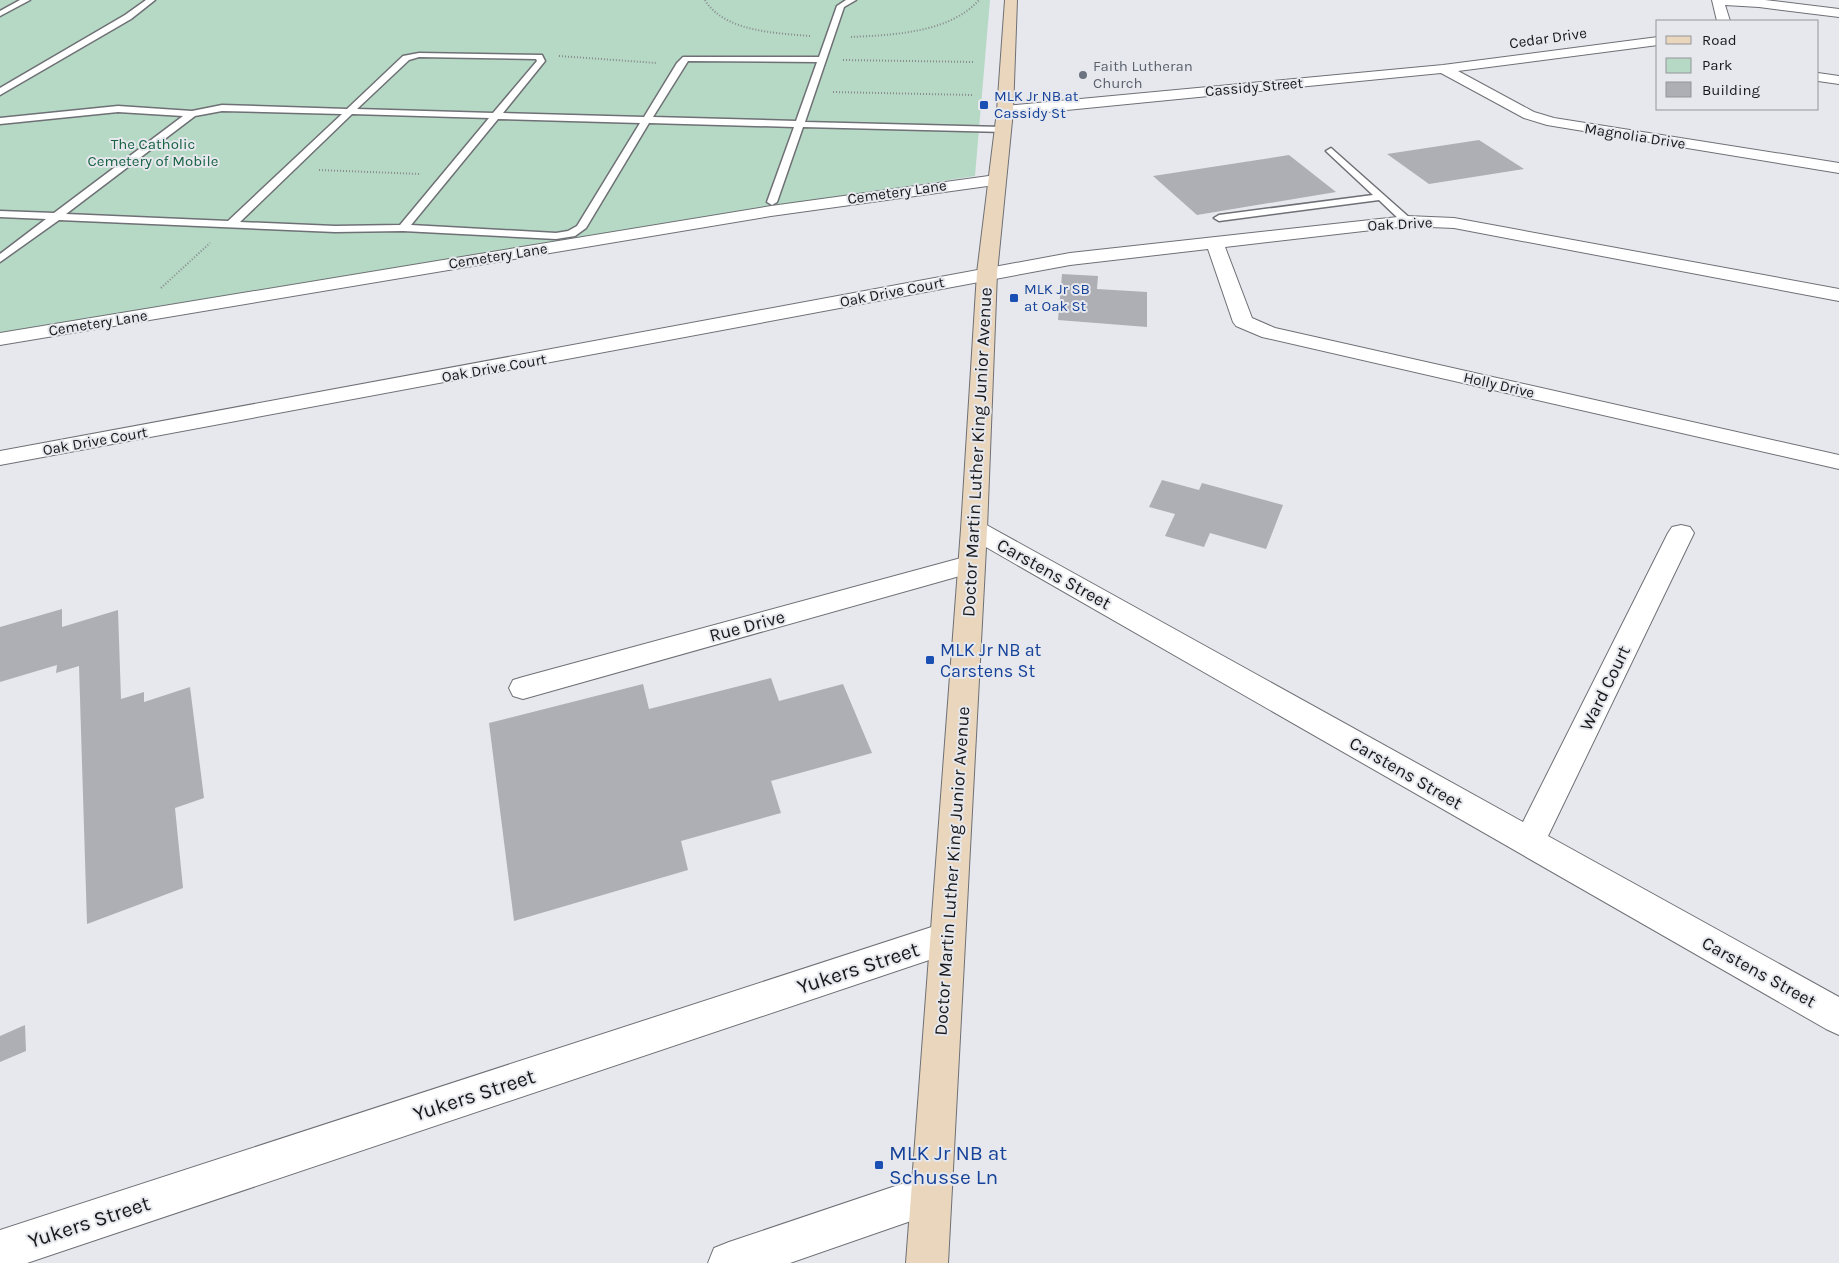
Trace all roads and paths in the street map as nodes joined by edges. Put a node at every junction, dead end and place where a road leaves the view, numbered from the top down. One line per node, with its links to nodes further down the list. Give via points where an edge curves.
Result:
1 (26, 0): 8 (lane)
2 (151, 0): 22 (lane, via 128,17)
3 (705, 0): 10 (path, via 706,5 722,17 750,27)
4 (852, 0): 10 (lane, via 841,6)
5 (979, 0): 10 (path, via 961,15 905,32)
6 (1011, 0): 29 (main road, Doctor Martin Luther King Junior Avenue)
7 (1839, 12): 9 (street, via 1718,1)
8 (0, 14)
9 (1723, 20)
10 (830, 37): 15 (lane)
11 (1656, 41): 12 (street, Cedar Drive)
12 (1603, 47): 13 (street); 18 (street, Cedar Drive)
13 (1656, 55)
14 (539, 57): 17 (path); 24 (lane, via 411,55); 26 (lane, via 540,61)
15 (822, 60): 16 (path); 17 (lane, via 702,58 686,59); 21 (lane)
16 (974, 62)
17 (680, 63): 27 (lane)
18 (1443, 69): 29 (street, Cassidy Street); 32 (street, Magnolia Drive, via 1529,115 1552,122)
19 (1819, 77): 20 (street)
20 (1839, 80)
21 (811, 91): 23 (path); 30 (lane)
22 (0, 92)
23 (972, 95)
24 (348, 112): 25 (lane, via 222,108); 26 (lane); 33 (lane)
25 (192, 114): 28 (lane, via 118,109); 39 (lane)
26 (495, 116): 27 (lane); 34 (lane)
27 (647, 120): 30 (lane); 43 (lane, via 581,228 571,234 556,236)
28 (0, 121)
29 (1004, 121): 30 (lane); 35 (main road, Doctor Martin Luther King Junior Avenue)
30 (800, 125): 37 (lane)
31 (1331, 150): 36 (lane)
32 (1839, 168)
33 (289, 169): 34 (path); 42 (lane)
34 (446, 175): 43 (lane)
35 (996, 180): 46 (main road, Doctor Martin Luther King Junior Avenue); 49 (street, Cemetery Lane, via 771,211)
36 (1382, 197): 40 (lane); 41 (lane)
37 (772, 202)
38 (0, 214): 39 (lane)
39 (58, 216): 42 (lane); 45 (lane)
40 (1220, 218)
41 (1407, 221): 44 (street, Oak Drive); 48 (street, Oak Drive, via 1454,223)
42 (231, 224): 43 (lane, via 335,229); 47 (path)
43 (402, 228)
44 (1214, 241): 46 (street, Oak Drive); 51 (street, Holly Drive, via 1243,322 1269,333)
45 (0, 259)
46 (987, 273): 50 (street, Oak Drive Court, via 650,339); 52 (main road, Doctor Martin Luther King Junior Avenue)
47 (159, 290)
48 (1839, 295)
49 (0, 339)
50 (0, 458)
51 (1839, 462)
52 (974, 529): 54 (main road, Doctor Martin Luther King Junior Avenue); 56 (street, Carstens Street)
53 (1681, 532): 56 (street, Ward Court)
54 (972, 564): 55 (street, Rue Drive); 57 (main road, Doctor Martin Luther King Junior Avenue)
55 (523, 688)
56 (1529, 843): 58 (street, Carstens Street)
57 (948, 938): 59 (main road, Doctor Martin Luther King Junior Avenue); 60 (street, Yukers Street)
58 (1839, 1017)
59 (931, 1194): 61 (street); 62 (main road, Doctor Martin Luther King Junior Avenue)
60 (0, 1251)
61 (729, 1263)
62 (926, 1263)

